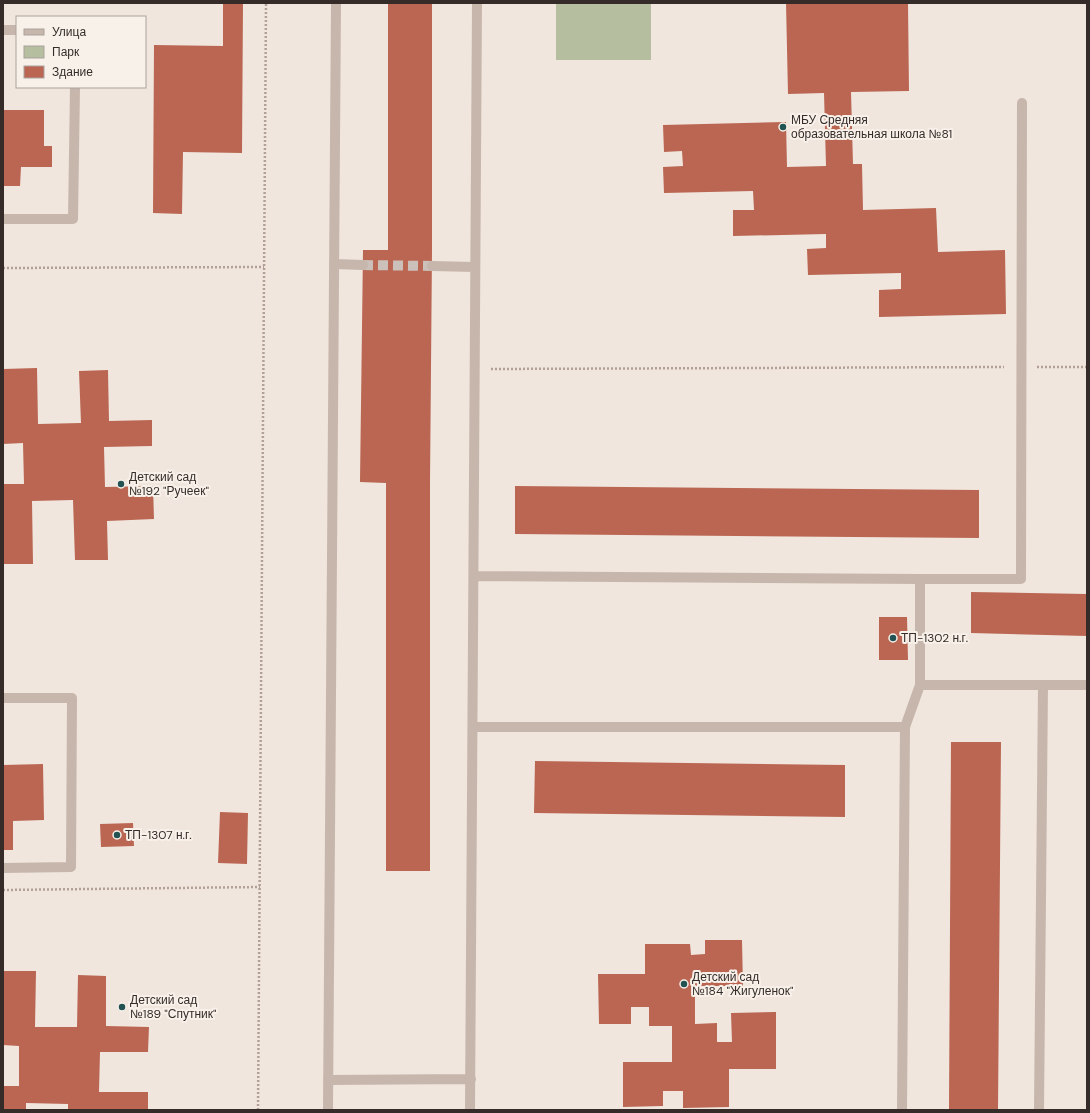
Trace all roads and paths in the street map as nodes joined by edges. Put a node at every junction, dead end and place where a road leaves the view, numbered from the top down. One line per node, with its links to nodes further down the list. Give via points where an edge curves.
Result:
1 (266, 3): 12 (path)
2 (336, 3): 9 (street)
3 (477, 3): 13 (street)
4 (3, 30): 5 (street)
5 (16, 30)
6 (75, 88): 8 (street, via 73,219)
7 (1022, 103): 15 (street)
8 (4, 220)
9 (334, 264): 10 (street); 30 (street)
10 (363, 265)
11 (432, 266): 13 (street)
12 (264, 267): 14 (path); 27 (path)
13 (475, 267): 17 (street)
14 (3, 268)
15 (1022, 367): 16 (path); 17 (path); 19 (street, via 1021,579)
16 (1087, 367)
17 (475, 369): 18 (street)
18 (474, 576): 19 (street); 24 (street)
19 (920, 579): 20 (street)
20 (920, 685): 21 (street); 25 (street)
21 (1043, 685): 22 (street); 35 (street)
22 (1087, 685)
23 (3, 698): 26 (street, via 72,698 71,867)
24 (473, 727): 25 (street); 29 (street)
25 (905, 727): 34 (street)
26 (3, 868)
27 (260, 887): 28 (path); 31 (path)
28 (3, 890)
29 (471, 1079): 30 (street); 33 (street)
30 (328, 1080): 32 (street)
31 (258, 1110)
32 (328, 1110)
33 (470, 1110)
34 (902, 1110)
35 (1039, 1110)

